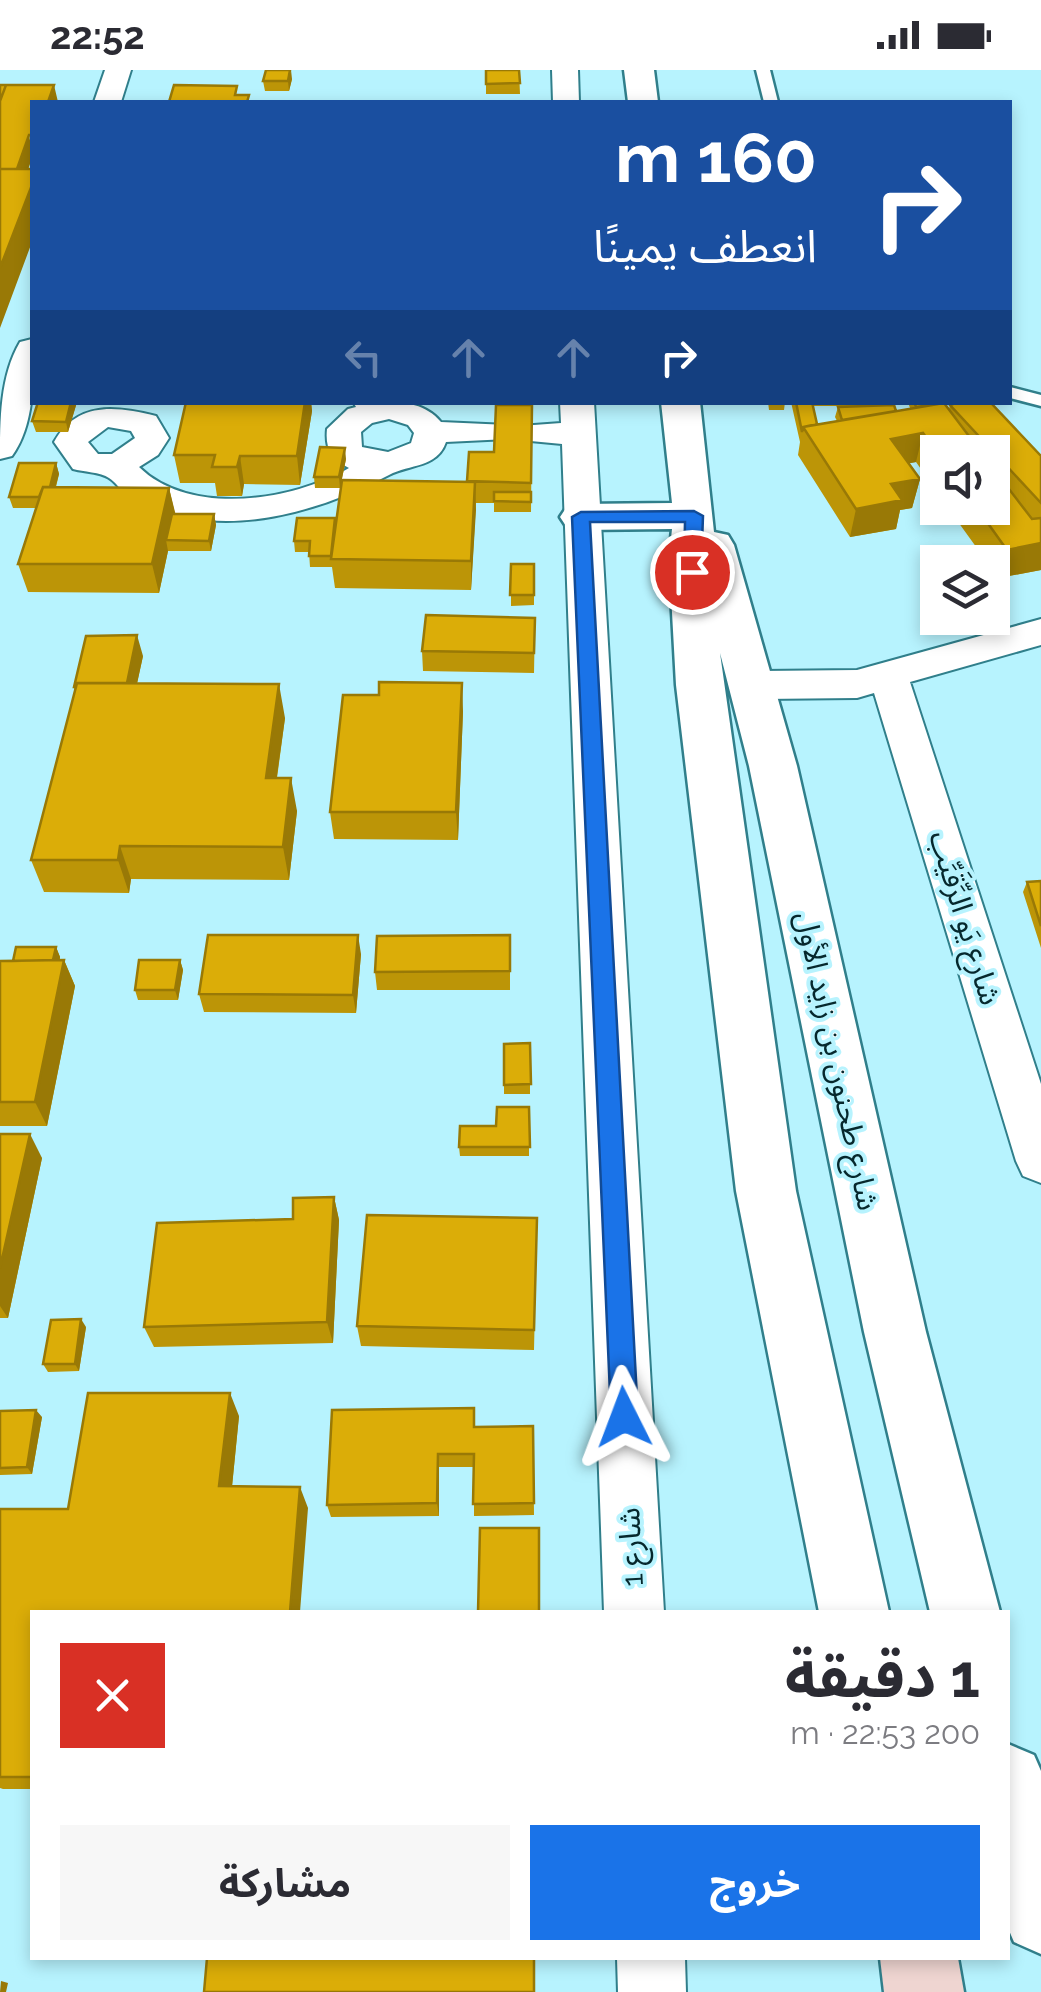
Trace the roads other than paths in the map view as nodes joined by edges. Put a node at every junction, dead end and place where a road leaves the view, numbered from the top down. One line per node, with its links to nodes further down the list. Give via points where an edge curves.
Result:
1 (118, 70): 5 (street)
2 (565, 70): 6 (street)
3 (639, 70): 7 (street)
4 (763, 70): 8 (lane)
5 (109, 100)
6 (566, 100)
7 (643, 100)
8 (770, 100)
9 (30, 355): 19 (street)
10 (1012, 393): 11 (lane)
11 (1041, 401)
12 (680, 405): 22 (street, شارع طحنون بن زايد الأول)
13 (377, 406): 16 (street, via 420,418); 21 (street, via 342,437 348,452)
14 (136, 410): 20 (street, via 152,438 141,454); 20 (street, via 94,420 71,442 88,462)
15 (578, 418): 18 (street); 23 (street, شارع 1)
16 (431, 432): 17 (street); 21 (street, via 420,455)
17 (496, 432)
18 (532, 433)
19 (0, 448)
20 (116, 464): 21 (street, via 152,496 219,507 326,494)
21 (382, 464)
22 (694, 516): 23 (street); 26 (street, شارع طحنون بن زايد الأول, via 720,566); 29 (street, شارع طحنون بن زايد الأول, via 699,685 766,1191)
23 (581, 517): 28 (street, شارع 1)
24 (1041, 632): 25 (street)
25 (888, 675): 26 (street, via 822,688); 27 (street, شارع يَو الرِّقَيِّب)
26 (752, 686): 30 (street, شارع طحنون بن زايد الأول, via 895,1332)
27 (1041, 1161)
28 (634, 1610)
29 (854, 1610)
30 (965, 1610)
31 (1010, 1789): 32 (street)
32 (1041, 1915)
33 (651, 1960): 36 (street)
34 (919, 1960): 37 (main road)
35 (927, 1960): 38 (street)
36 (652, 1992)
37 (924, 1992)
38 (935, 1992)

